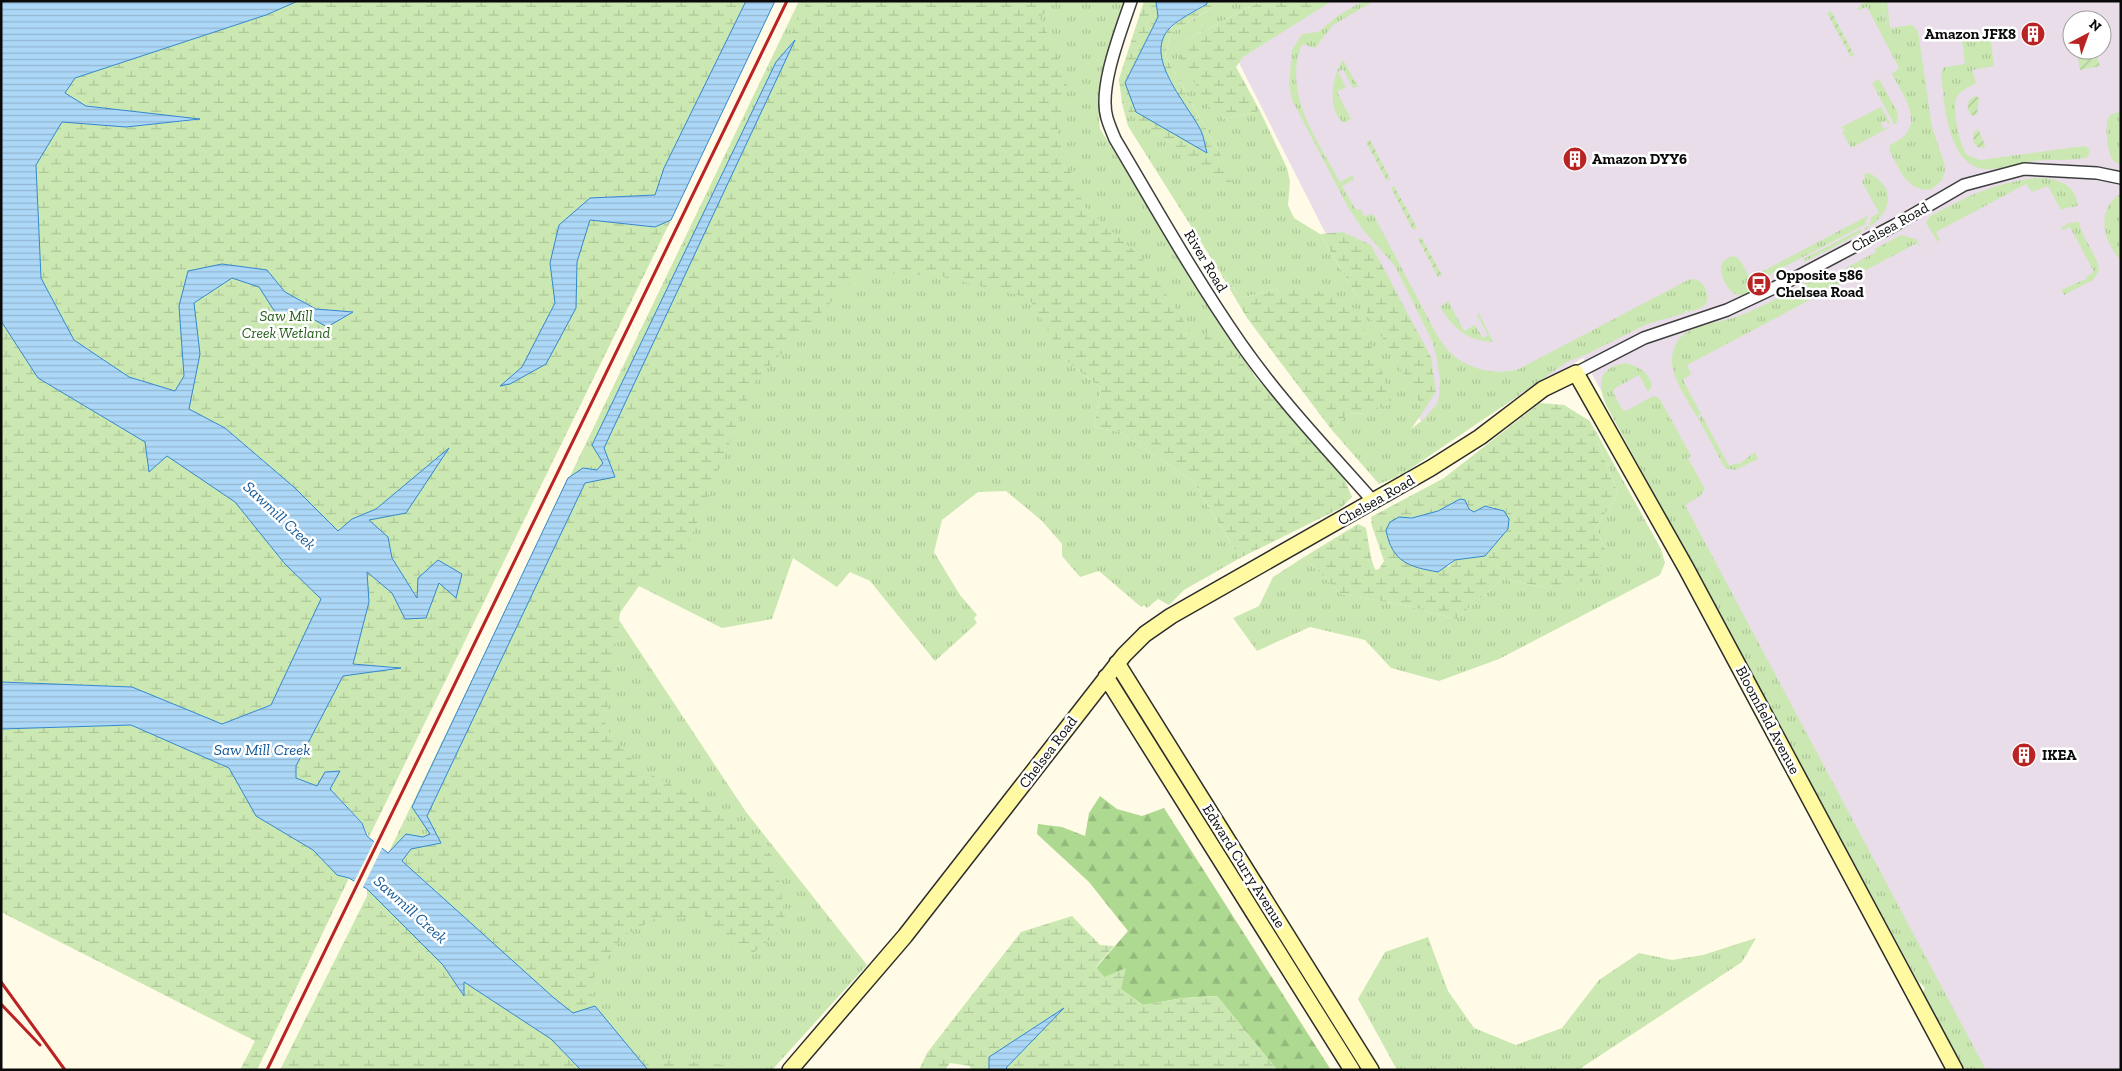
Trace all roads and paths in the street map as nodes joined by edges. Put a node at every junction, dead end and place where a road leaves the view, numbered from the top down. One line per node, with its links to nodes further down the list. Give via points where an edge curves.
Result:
1 (1131, 1): 4 (street, River Road, via 1106,92 1106,116 1115,139 1208,295 1242,345)
2 (2121, 178): 3 (street, Chelsea Road, via 2097,173 2024,169 1964,185 1792,279 1727,310 1644,338)
3 (1576, 373): 4 (street, Chelsea Road, via 1543,389 1480,437); 12 (street, Bloomfield Avenue, via 1686,568)
4 (1373, 501): 5 (street, Chelsea Road, via 1171,616 1145,634)
5 (1117, 663): 6 (street, Chelsea Road); 7 (street, Edward Curry Avenue)
6 (1106, 677): 8 (street, Edward Curry Avenue); 9 (street, Chelsea Road, via 905,936)
7 (1227, 840): 8 (street); 11 (street, Edward Curry Avenue)
8 (1213, 848): 10 (street, Edward Curry Avenue)
9 (790, 1070)
10 (1352, 1070)
11 (1371, 1070)
12 (1955, 1070)

